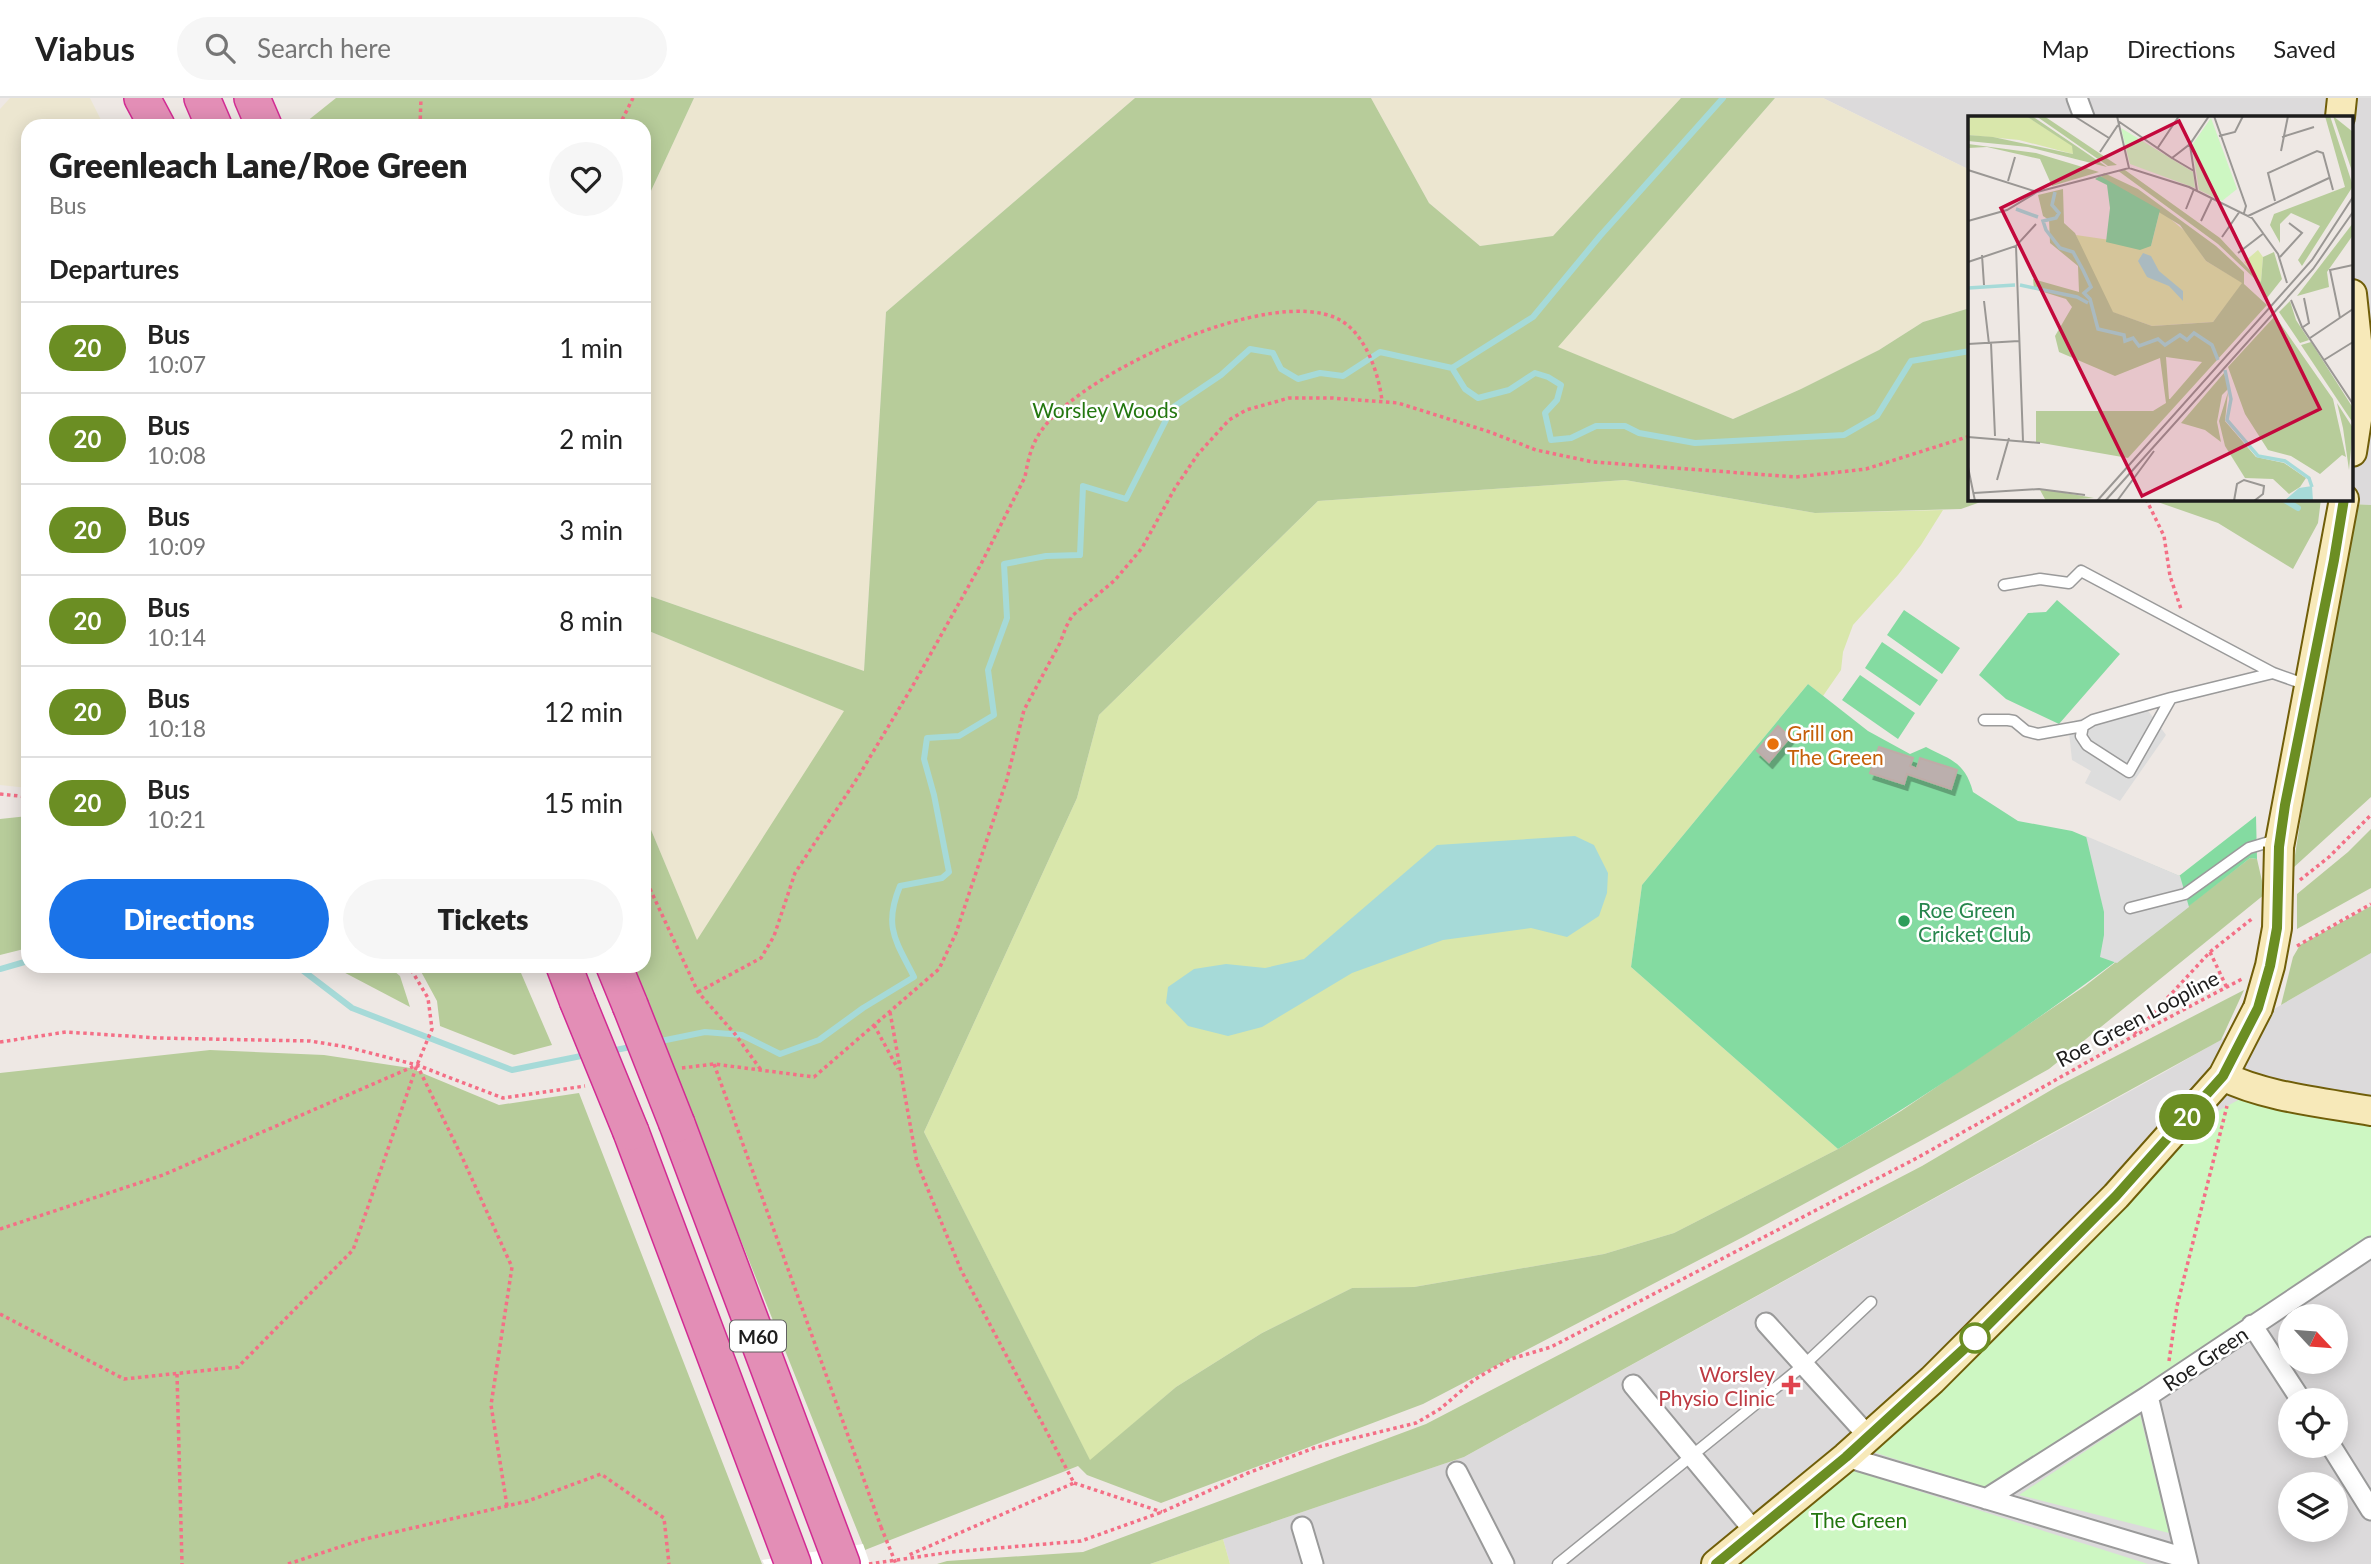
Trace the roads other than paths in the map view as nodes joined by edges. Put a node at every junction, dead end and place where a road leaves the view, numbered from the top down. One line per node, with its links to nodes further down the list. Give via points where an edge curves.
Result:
1 (142, 98): 8 (highway)
2 (202, 98): 9 (highway)
3 (252, 98): 10 (highway)
4 (2077, 98): 6 (street)
5 (2342, 98): 7 (street)
6 (2084, 116)
7 (2340, 116)
8 (153, 119)
9 (211, 119)
10 (261, 119)
11 (2354, 308): 12 (street)
12 (2366, 386): 13 (street)
13 (2354, 443)
14 (2344, 500): 17 (street)
15 (2004, 585): 16 (lane, via 2040,579 2070,583 2081,571)
16 (2273, 673): 17 (lane); 18 (lane)
17 (2308, 685): 21 (street)
18 (2171, 698): 20 (lane); 20 (lane, via 2129,772 2087,745 2081,736)
19 (1984, 720): 20 (lane, via 2014,721 2038,734)
20 (2083, 726)
21 (2279, 843): 22 (lane, via 2249,848 2185,894); 25 (street, bridge, via 2277,928 2270,966 2258,1008)
22 (2130, 908)
23 (567, 973): 45 (highway, M60, bridge)
24 (617, 973): 44 (highway, M60, bridge)
25 (2223, 1076): 26 (street, via 2271,1092); 35 (street, via 2116,1196)
26 (2371, 1111)
27 (2371, 1247): 30 (street, Roe Green)
28 (1871, 1302): 31 (lane)
29 (1766, 1322): 31 (street)
30 (2252, 1325): 33 (street); 34 (street, Roe Green)
31 (1805, 1364): 35 (street); 36 (lane)
32 (1633, 1385): 36 (street)
33 (2293, 1388)
34 (2148, 1396): 40 (street); 46 (street, Roe Green)
35 (1869, 1437): 37 (street)
36 (1692, 1456): 43 (street); 49 (lane)
37 (1846, 1457): 40 (street); 43 (street)
38 (2339, 1458): 41 (street)
39 (1457, 1472): 48 (street)
40 (1986, 1499): 46 (street)
41 (2369, 1501)
42 (1302, 1527): 47 (street)
43 (1755, 1532): 50 (street)
44 (839, 1556)
45 (791, 1560)
46 (2187, 1561)
47 (1313, 1564)
48 (1504, 1564)
49 (1558, 1564)
50 (1716, 1564)

